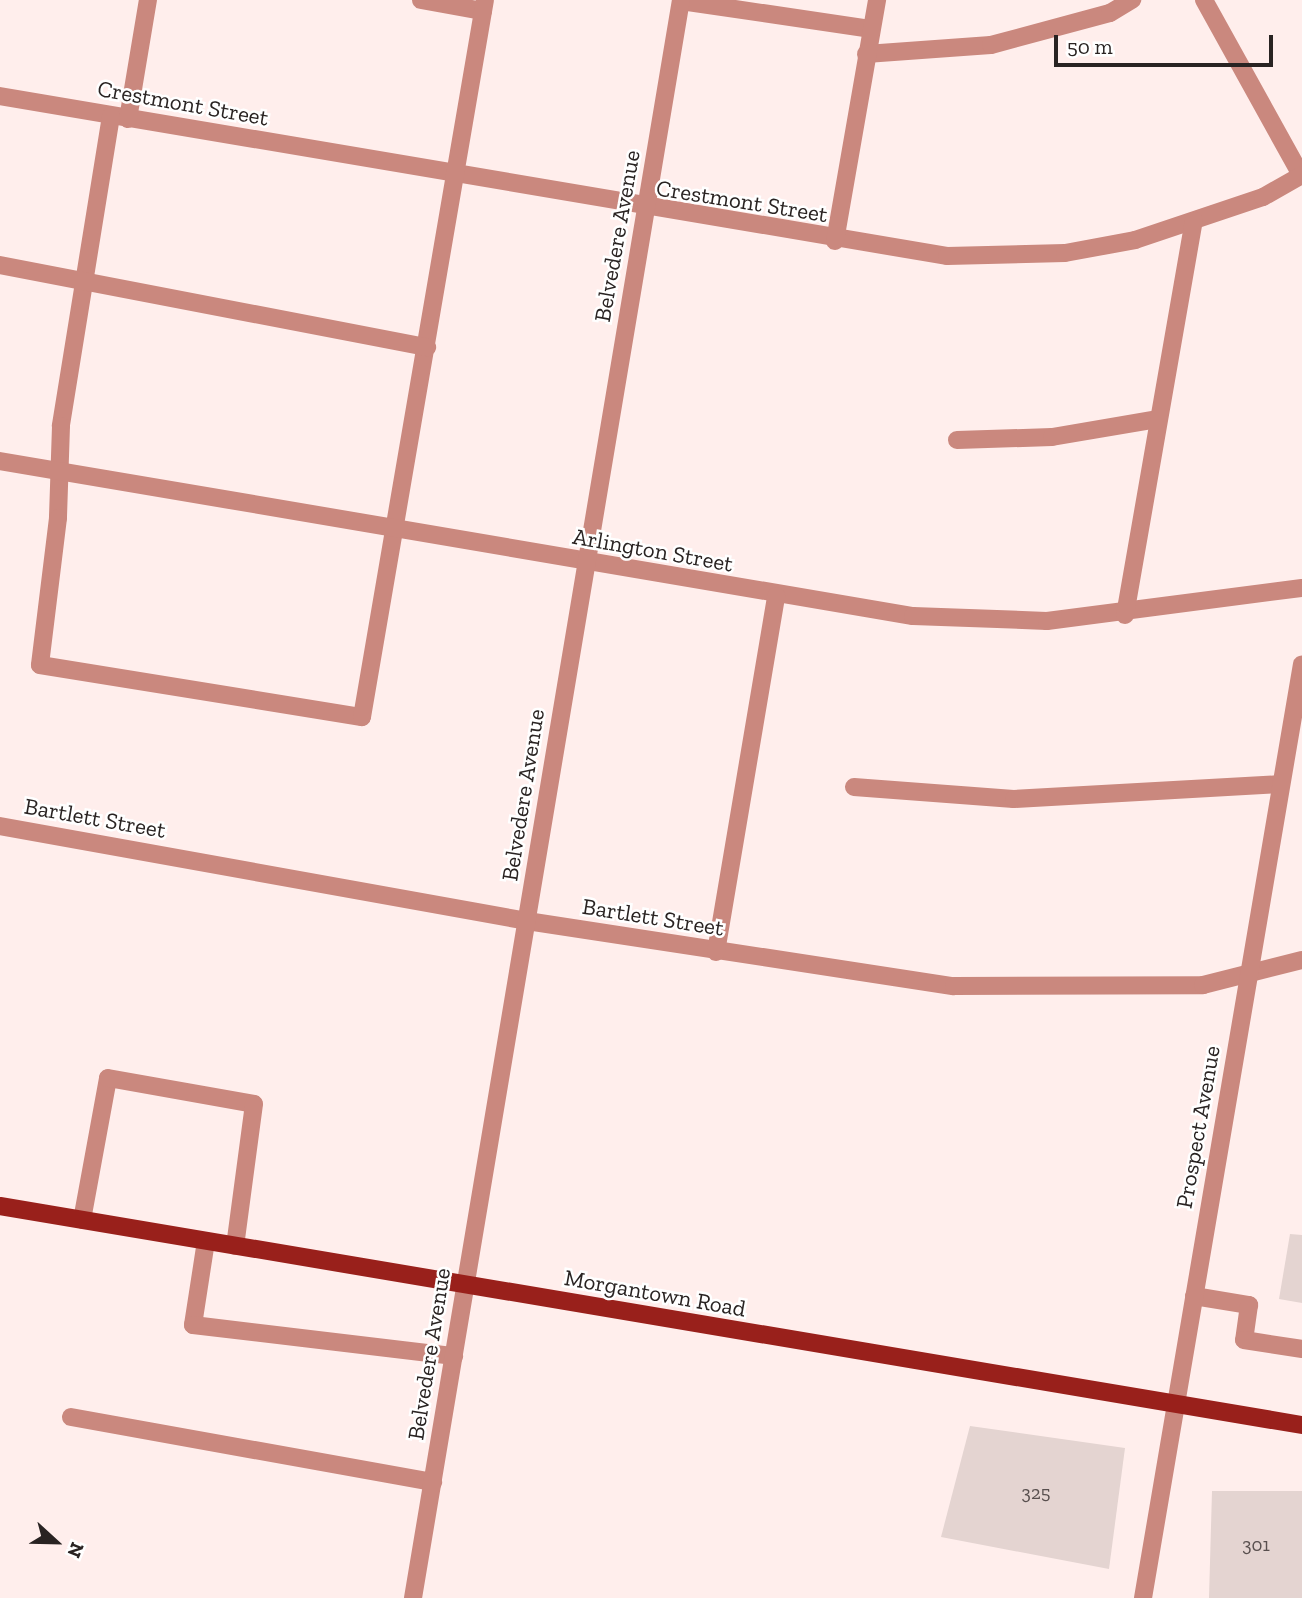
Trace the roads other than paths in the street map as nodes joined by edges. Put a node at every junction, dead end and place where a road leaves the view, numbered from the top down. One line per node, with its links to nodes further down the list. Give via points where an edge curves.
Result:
1 (148, 0): 11 (street)
2 (421, 0): 7 (street)
3 (877, 0): 8 (street)
4 (1132, 0): 9 (street, via 1111,13 991,45)
5 (1204, 0): 12 (street)
6 (681, 1): 8 (street); 14 (street, Belvedere Avenue)
7 (484, 5): 13 (street)
8 (870, 29): 9 (street)
9 (866, 54): 16 (street)
10 (0, 96): 11 (street, Crestmont Street)
11 (120, 117): 13 (street, Crestmont Street); 18 (street)
12 (1302, 175): 15 (street, Crestmont Street)
13 (455, 176): 14 (street, Crestmont Street); 19 (street)
14 (646, 210): 16 (street, Crestmont Street); 25 (street, Belvedere Avenue)
15 (1194, 221): 16 (street, Crestmont Street, via 1088,249 999,258); 20 (street)
16 (835, 241)
17 (0, 265): 18 (street)
18 (85, 280): 19 (street); 23 (street)
19 (427, 347): 24 (street)
20 (1158, 419): 21 (street, via 1052,438); 28 (street)
21 (957, 440)
22 (0, 461): 23 (street, Arlington Street)
23 (60, 472): 24 (street, Arlington Street); 24 (street, via 40,665 238,701 362,717)
24 (395, 530): 25 (street, Arlington Street)
25 (586, 564): 27 (street, Arlington Street); 33 (street, Belvedere Avenue)
26 (1302, 588): 28 (street, Arlington Street)
27 (776, 596): 28 (street, Arlington Street, via 999,621); 34 (street)
28 (1125, 615)
29 (1302, 664): 30 (street, Prospect Avenue)
30 (1282, 784): 31 (street, via 1014,799); 36 (street, Prospect Avenue)
31 (854, 787)
32 (0, 826): 33 (street, Bartlett Street)
33 (527, 921): 34 (street, Bartlett Street); 41 (street, Belvedere Avenue)
34 (716, 952): 36 (street, Bartlett Street, via 954,986 1203,985)
35 (1302, 960): 36 (street, Bartlett Street)
36 (1249, 972): 42 (street, Prospect Avenue)
37 (0, 1206): 38 (main road, Morgantown Road)
38 (82, 1220): 39 (main road, Morgantown Road); 40 (street, via 108,1078 254,1104)
39 (206, 1241): 40 (main road, Morgantown Road); 44 (street, via 193,1325)
40 (235, 1246): 41 (main road, Morgantown Road)
41 (466, 1285): 44 (street, Belvedere Avenue); 45 (main road, Morgantown Road)
42 (1194, 1296): 43 (street, via 1250,1305 1244,1340); 45 (street, Prospect Avenue)
43 (1302, 1349)
44 (454, 1356): 48 (street, Belvedere Avenue)
45 (1175, 1407): 47 (main road, Morgantown Road); 50 (street, Prospect Avenue)
46 (71, 1417): 48 (street)
47 (1302, 1425)
48 (433, 1482): 49 (street, Belvedere Avenue)
49 (413, 1598)
50 (1143, 1598)

